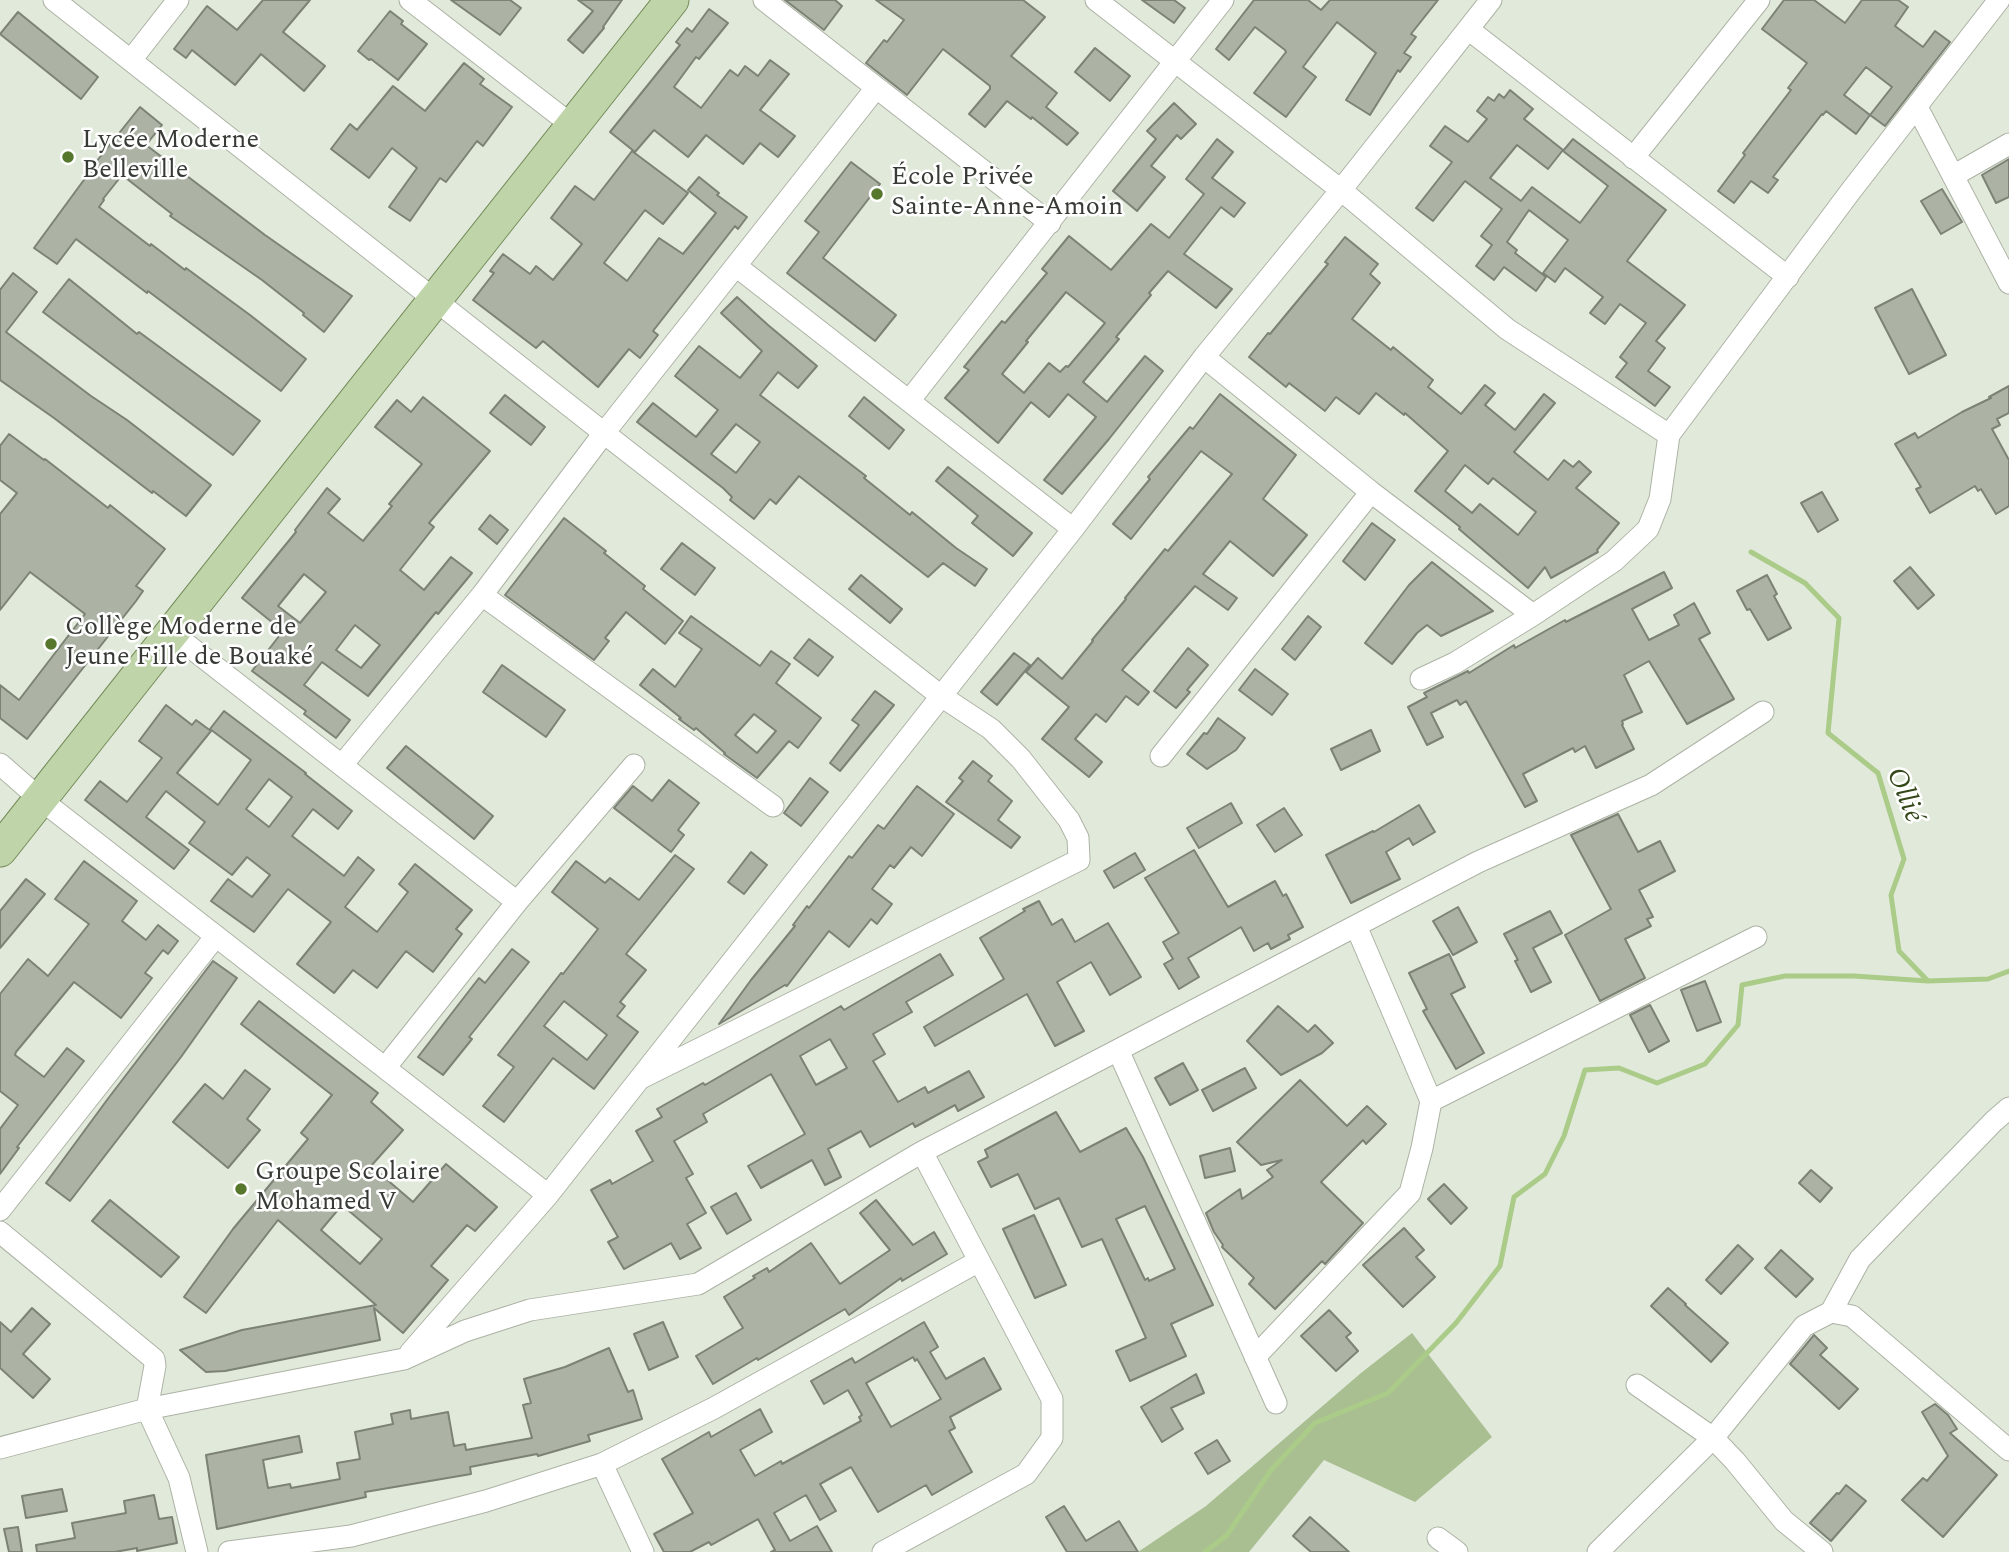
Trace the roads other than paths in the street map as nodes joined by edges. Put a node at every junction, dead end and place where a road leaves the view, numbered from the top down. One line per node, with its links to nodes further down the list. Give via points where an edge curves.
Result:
1 (54, 0): 12 (street)
2 (178, 0): 12 (street)
3 (410, 0): 16 (street)
4 (672, 0): 16 (main road)
5 (764, 0): 14 (street)
6 (1096, 0): 13 (street)
7 (1223, 0): 13 (street)
8 (1491, 0): 11 (street)
9 (1759, 0): 18 (street)
10 (1999, 0): 15 (street)
11 (1468, 29): 18 (street); 20 (street)
12 (131, 60): 25 (street)
13 (1176, 62): 20 (street); 21 (street)
14 (876, 88): 21 (street); 22 (street)
15 (1917, 107): 19 (street); 23 (street)
16 (573, 126): 25 (main road)
17 (2009, 144): 19 (street)
18 (1633, 158): 23 (street)
19 (1953, 176): 24 (street)
20 (1341, 190): 26 (street); 29 (street, via 1507,328)
21 (1050, 223): 27 (street)
22 (736, 266): 27 (street); 28 (street)
23 (1788, 277): 29 (street)
24 (2009, 283)
25 (436, 299): 28 (street); 34 (main road)
26 (1204, 357): 30 (street); 31 (street)
27 (909, 401): 31 (street)
28 (604, 433): 32 (street); 36 (street)
29 (1669, 435): 33 (street, via 1660,499 1648,529 1614,561)
30 (1371, 492): 33 (street); 38 (street)
31 (1073, 529): 36 (street)
32 (482, 595): 40 (street); 43 (street)
33 (1533, 615): 35 (street)
34 (172, 633): 40 (street); 42 (main road)
35 (1421, 679)
36 (942, 696): 51 (street); 51 (street, via 991,729 1021,759 1069,820 1079,838 1079,860)
37 (1763, 712): 46 (street, via 1651,785 1478,862)
38 (1161, 756)
39 (0, 764): 42 (street)
40 (342, 765): 45 (street)
41 (634, 765): 45 (street)
42 (40, 799): 44 (main road); 47 (street)
43 (773, 806)
44 (0, 850)
45 (517, 901): 50 (street)
46 (1356, 926): 49 (street); 52 (street)
47 (216, 936): 50 (street); 56 (street)
48 (1756, 937): 52 (street)
49 (1118, 1049): 54 (street); 60 (street)
50 (385, 1068): 55 (street)
51 (640, 1078): 55 (street)
52 (1431, 1101): 60 (street, via 1410,1193)
53 (2009, 1108): 59 (street, via 1860,1259)
54 (922, 1152): 58 (street); 61 (street, via 698,1283 530,1310 465,1331)
55 (548, 1195): 61 (street)
56 (0, 1210)
57 (0, 1232): 64 (street, via 154,1359)
58 (979, 1261): 68 (street); 74 (street, via 1052,1399 1052,1438 1026,1474)
59 (1831, 1312): 65 (street, via 1804,1326); 67 (street, via 1852,1316)
60 (1255, 1357): 63 (street)
61 (404, 1359): 64 (street)
62 (1637, 1385): 65 (street)
63 (1276, 1403)
64 (147, 1409): 66 (street); 71 (street, via 179,1478)
65 (1713, 1438): 76 (street); 77 (street, via 1784,1521)
66 (0, 1448)
67 (2009, 1450)
68 (602, 1464): 70 (street); 73 (street)
69 (1438, 1538): 75 (street)
70 (355, 1544): 72 (street)
71 (197, 1552)
72 (229, 1552)
73 (643, 1552)
74 (883, 1552)
75 (1457, 1552)
76 (1598, 1552)
77 (1822, 1552)

